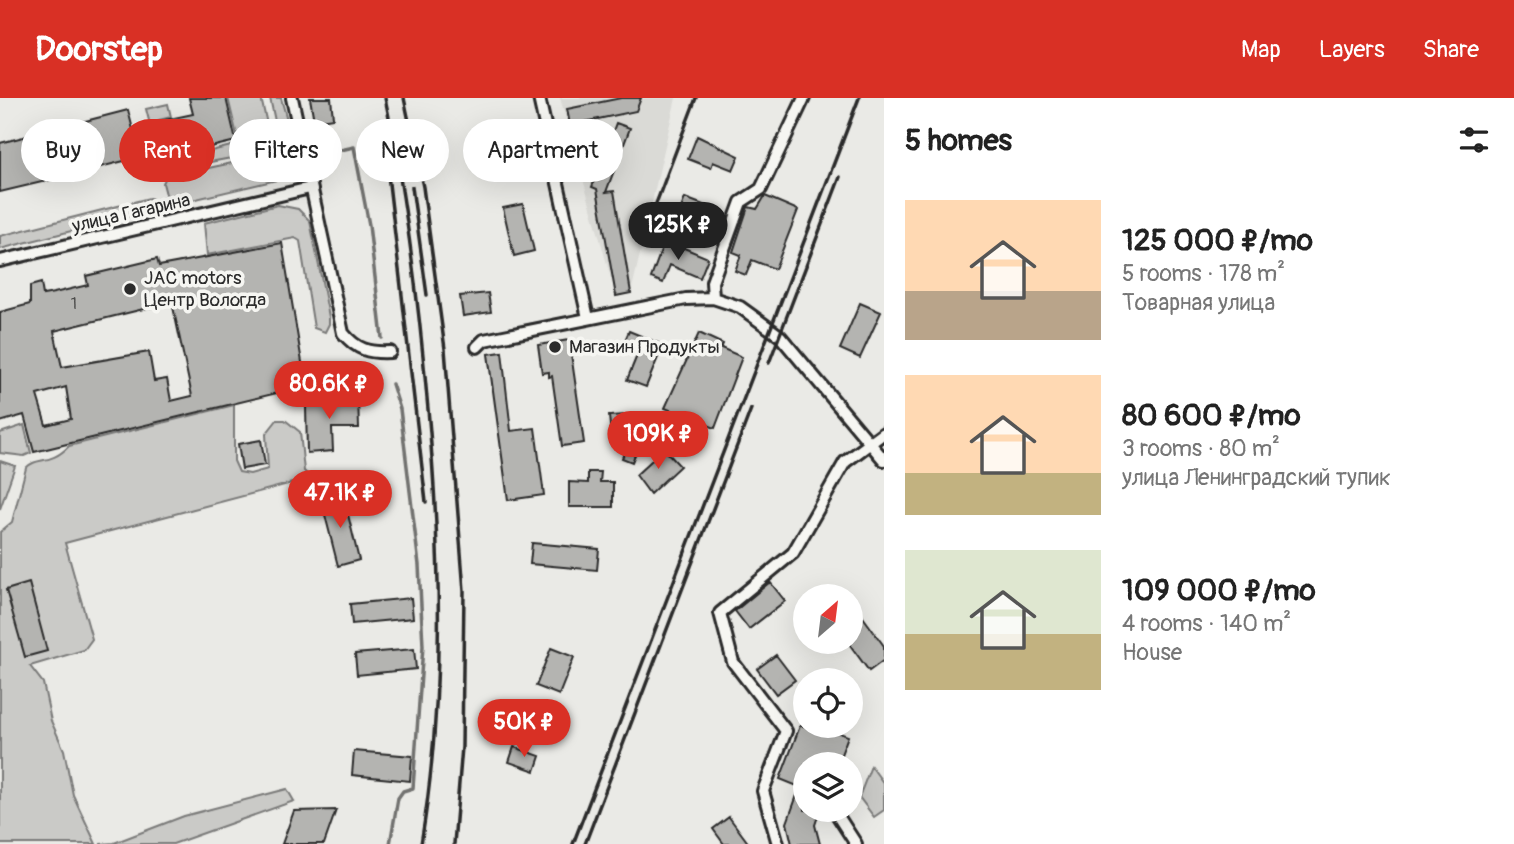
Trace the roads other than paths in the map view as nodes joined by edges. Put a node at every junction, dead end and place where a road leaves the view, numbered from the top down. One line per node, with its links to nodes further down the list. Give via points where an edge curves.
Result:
1 (292, 98): 4 (street)
2 (539, 98): 7 (street)
3 (804, 98): 6 (street, via 761,189 741,202 712,282)
4 (310, 188): 5 (street, улица Гагарина); 9 (street, via 343,333 353,346 372,353)
5 (0, 261)
6 (713, 298): 7 (street); 11 (street, via 740,307 780,336)
7 (588, 318): 8 (street, via 484,340)
8 (477, 347)
9 (390, 352)
10 (884, 433): 11 (street)
11 (872, 443): 12 (street); 14 (street, via 845,463 793,553 720,613 733,663 786,731 763,791)
12 (884, 460)
13 (842, 822): 15 (street)
14 (778, 844)
15 (856, 844)

